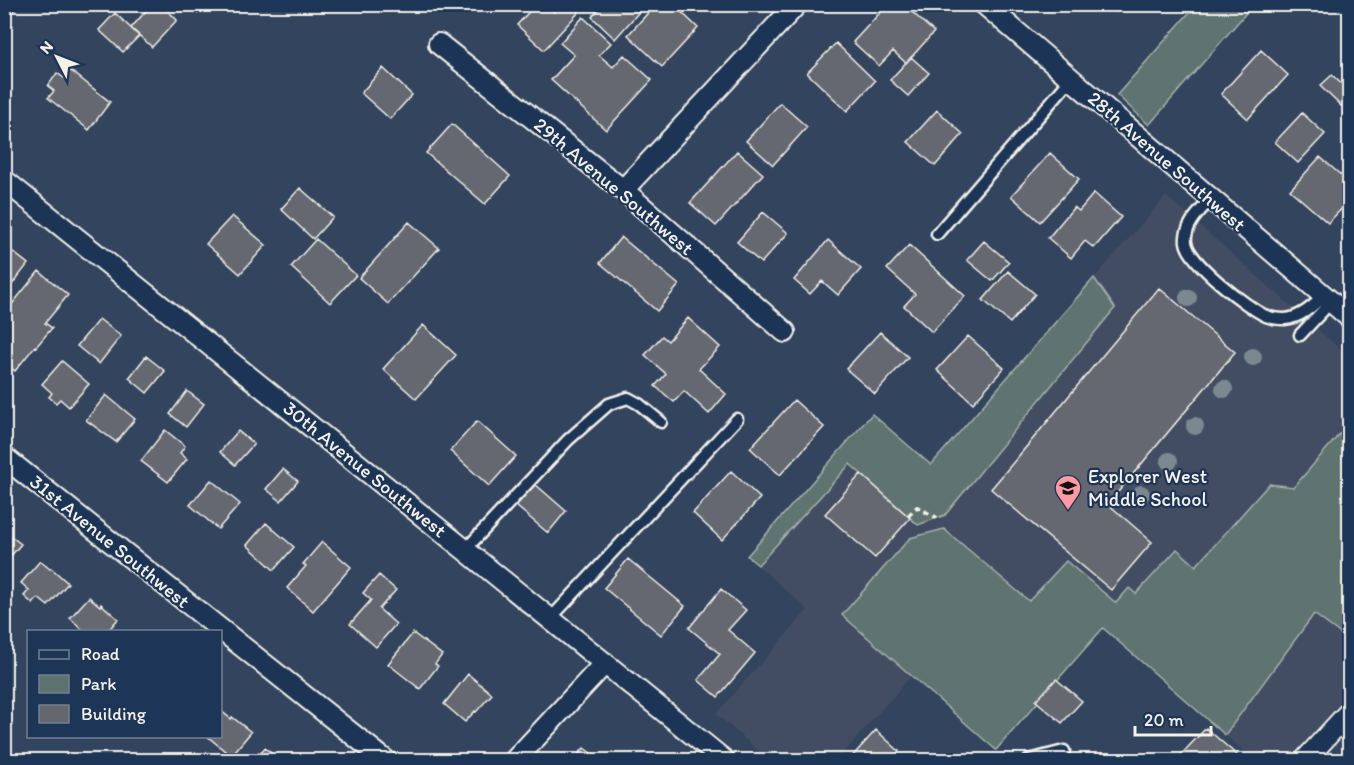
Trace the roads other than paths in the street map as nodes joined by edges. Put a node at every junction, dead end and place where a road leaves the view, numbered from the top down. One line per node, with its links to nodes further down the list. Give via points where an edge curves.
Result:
1 (797, 4): 6 (street)
2 (984, 4): 4 (street, 28th Avenue Southwest)
3 (439, 44): 6 (street, 29th Avenue Southwest)
4 (1071, 79): 7 (street, 28th Avenue Southwest); 8 (lane)
5 (4, 180): 16 (street, 30th Avenue Southwest)
6 (623, 190): 11 (street, 29th Avenue Southwest)
7 (1211, 199): 9 (street, 28th Avenue Southwest); 9 (lane, via 1188,228 1186,241 1191,254 1212,276 1269,317 1285,319)
8 (937, 234)
9 (1327, 299): 10 (street, 28th Avenue Southwest); 12 (lane)
10 (1350, 318)
11 (785, 332)
12 (1300, 335)
13 (737, 419): 17 (lane)
14 (661, 422): 16 (lane, via 628,398 609,404 568,440)
15 (4, 457): 18 (street, 31st Avenue Southwest)
16 (465, 550): 17 (street, 30th Avenue Southwest)
17 (550, 619): 20 (street, 30th Avenue Southwest)
18 (222, 630)
19 (222, 630): 23 (street, 31st Avenue Southwest)
20 (605, 663): 24 (street); 25 (street, 30th Avenue Southwest)
21 (1350, 711): 27 (street)
22 (1064, 751): 26 (lane)
23 (385, 760)
24 (516, 760)
25 (724, 760)
26 (1029, 760)
27 (1305, 760)

